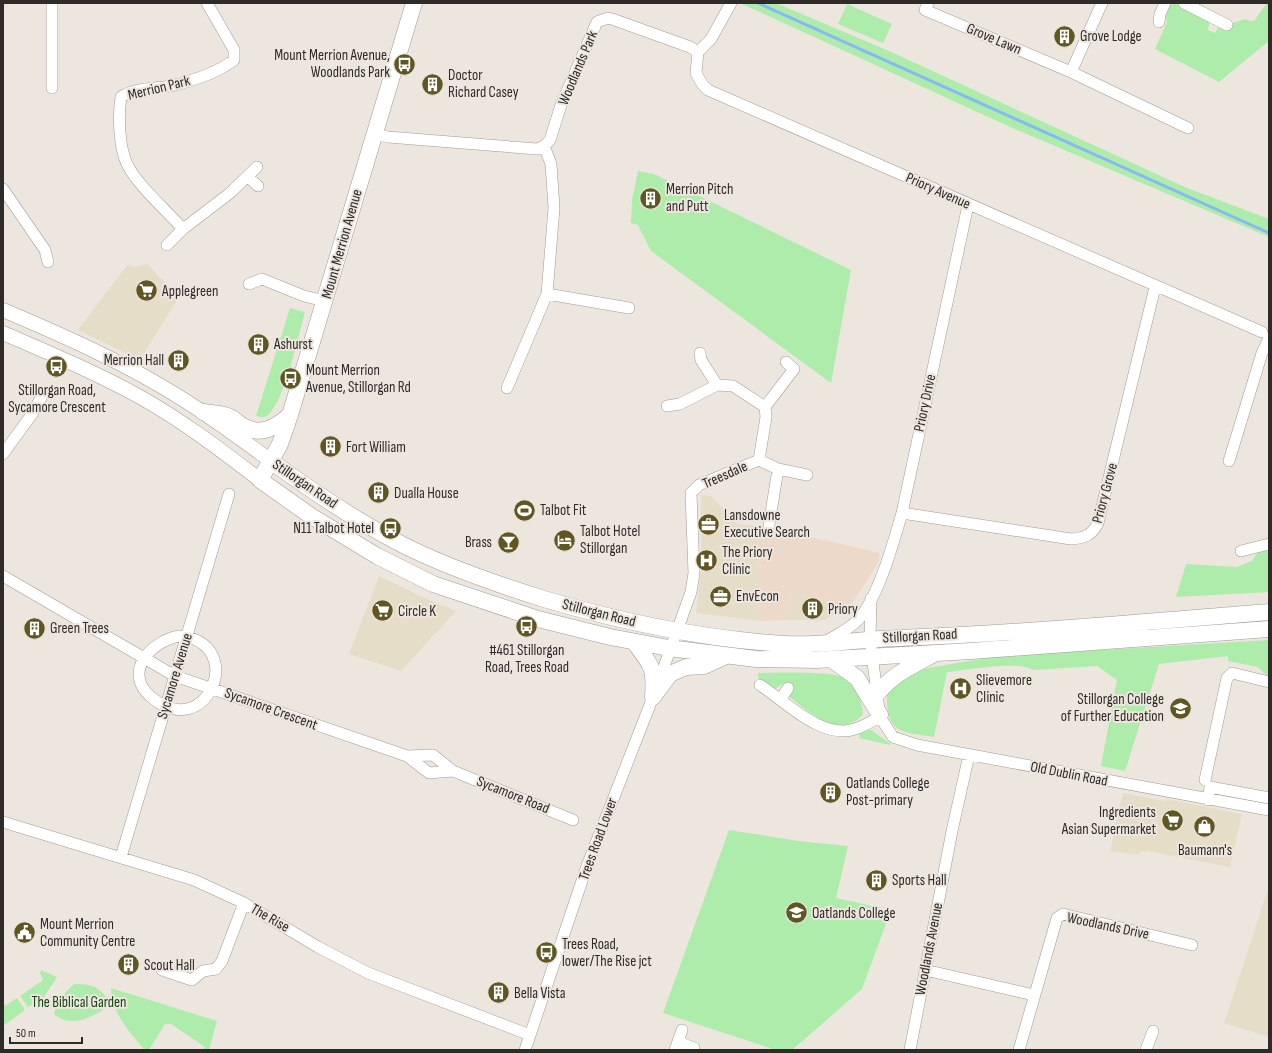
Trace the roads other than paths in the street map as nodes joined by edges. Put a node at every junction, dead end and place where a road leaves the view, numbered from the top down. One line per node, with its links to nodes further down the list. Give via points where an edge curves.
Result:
1 (52, 3): 13 (street)
2 (207, 3): 22 (street, Merrion Park, via 234,50 234,60 195,79 127,93 121,97 119,108 122,153 127,165)
3 (414, 3): 15 (highway, Mount Merrion Avenue)
4 (731, 3): 11 (street, via 711,39)
5 (928, 3): 12 (street, Grove Lawn, via 925,10)
6 (1102, 3): 12 (street)
7 (1165, 3): 9 (street)
8 (1184, 3): 10 (street)
9 (1159, 22)
10 (1227, 24)
11 (698, 52): 16 (street, Woodlands Park, via 612,19 597,22 550,140); 21 (street, Priory Avenue, via 696,73 708,90)
12 (1071, 72): 14 (street, Grove Lawn)
13 (52, 88)
14 (1188, 128)
15 (374, 134): 16 (street, via 537,149); 28 (highway, Mount Merrion Avenue)
16 (544, 146): 27 (street, via 551,164 554,208)
17 (257, 167): 18 (street)
18 (248, 177): 19 (street); 22 (street)
19 (258, 186)
20 (3, 189): 24 (street, via 45,250)
21 (968, 204): 26 (street, Priory Avenue); 52 (street, Priory Drive)
22 (183, 229): 23 (street)
23 (167, 245)
24 (48, 262)
25 (249, 284): 28 (street, via 262,280)
26 (1155, 287): 32 (street, Priory Avenue); 52 (street, Priory Grove, via 1098,523 1093,532 1084,538 1071,539)
27 (548, 294): 29 (street); 36 (street)
28 (325, 301): 41 (highway, Mount Merrion Avenue)
29 (629, 308)
30 (3, 310): 40 (main road, Stillorgan Road, via 78,342)
31 (3, 333): 43 (main road, Stillorgan Road, via 83,368 140,398)
32 (1266, 335): 45 (street)
33 (700, 353): 35 (street, via 701,360)
34 (786, 362): 39 (street, via 794,369)
35 (717, 385): 38 (street, via 680,404); 39 (street, via 734,386)
36 (507, 388)
37 (42, 396): 42 (street)
38 (667, 406)
39 (765, 407): 44 (street, Treesdale, via 766,417)
40 (203, 412): 41 (highway, via 229,416 254,432 267,430); 43 (main road, via 229,434 235,450); 46 (main road, Stillorgan Road)
41 (290, 415): 46 (highway, Mount Merrion Avenue)
42 (3, 454)
43 (227, 455): 49 (main road, Stillorgan Road)
44 (759, 460): 47 (street, Treesdale); 50 (street, Treesdale, via 699,485)
45 (1229, 461)
46 (271, 462): 49 (highway, Mount Merrion Avenue); 60 (highway, Stillorgan Road, via 373,528 409,548 474,577 600,615)
47 (778, 468): 48 (street, Treesdale); 53 (street)
48 (807, 475)
49 (260, 480): 63 (highway, Stillorgan Road, via 311,516 377,556 433,584 538,619)
50 (691, 493): 60 (street, Trees Road Lower, via 694,573 691,592)
51 (229, 494): 61 (street, Sycamore Avenue)
52 (902, 513): 57 (street, Priory Drive, via 888,561)
53 (769, 525)
54 (1269, 544): 55 (street)
55 (1241, 551)
56 (3, 576): 69 (street, Sycamore Crescent)
57 (871, 598): 62 (street, Priory Drive); 64 (street, Priory Drive, via 858,621)
58 (1269, 612): 62 (highway, Stillorgan Road)
59 (1269, 629): 66 (highway, Stillorgan Road)
60 (677, 630): 64 (highway, Stillorgan Road, via 786,644); 65 (street, Trees Road Lower)
61 (187, 637): 69 (street, via 168,638 150,649); 71 (street, Sycamore Avenue); 74 (street, Sycamore Crescent, via 204,646 211,654 216,677)
62 (870, 639): 64 (highway, Stillorgan Road); 68 (street, Old Dublin Road)
63 (634, 642): 65 (highway, Stillorgan Road); 77 (highway, via 650,663 654,674)
64 (823, 643)
65 (669, 648): 67 (highway, Stillorgan Road); 77 (street, Trees Road Lower)
66 (935, 653): 68 (highway, Stillorgan Road); 76 (highway, via 887,681)
67 (726, 656): 70 (highway, Stillorgan Road, via 783,661); 77 (highway, via 704,666 686,667 670,674)
68 (874, 656): 70 (highway, Stillorgan Road); 76 (street, Old Dublin Road)
69 (143, 658): 71 (street, Sycamore Crescent); 79 (street, Sycamore Crescent, via 140,669 144,687 148,695)
70 (831, 659): 80 (highway, via 857,678)
71 (175, 676): 74 (street, Sycamore Crescent); 79 (street, Sycamore Avenue)
72 (1269, 682): 85 (street, via 1232,673 1227,678)
73 (760, 685): 78 (street)
74 (213, 688): 79 (street, Sycamore Crescent, via 208,696 193,707 183,710); 81 (street, Sycamore Crescent)
75 (788, 688): 78 (street)
76 (877, 694): 80 (street, Old Dublin Road)
77 (653, 697): 99 (street, Trees Road Lower, via 587,866)
78 (780, 699): 80 (street, via 804,717 826,728 842,731 855,729)
79 (166, 707): 91 (street, Sycamore Avenue)
80 (880, 716): 82 (street, Old Dublin Road, via 893,737 917,745)
81 (329, 730): 83 (street, Sycamore Road)
82 (969, 755): 87 (street, Old Dublin Road); 95 (street, Woodlands Avenue)
83 (407, 756): 84 (street, Sycamore Road, via 433,755); 84 (street, Sycamore Road, via 429,773)
84 (453, 771): 89 (street, Sycamore Road)
85 (1205, 780)
86 (1269, 798): 87 (street, via 1210,787)
87 (1208, 800): 88 (street, Old Dublin Road)
88 (1269, 810)
89 (573, 820)
90 (3, 822): 91 (street, The Rise)
91 (121, 857): 92 (street, The Rise, via 194,880)
92 (244, 903): 94 (street, via 222,961 216,969 203,971 192,980); 99 (street, The Rise, via 368,973)
93 (1192, 945): 96 (street, Woodlands Drive, via 1064,914 1057,918)
94 (162, 970)
95 (925, 970): 96 (street); 103 (street, Woodlands Avenue)
96 (1034, 995): 104 (street, Woodlands Drive)
97 (682, 1030): 100 (street)
98 (1153, 1031): 105 (street)
99 (530, 1035): 102 (street, Trees Road Lower)
100 (676, 1046): 101 (street)
101 (694, 1048)
102 (525, 1050)
103 (910, 1050)
104 (1019, 1050)
105 (1146, 1050)

